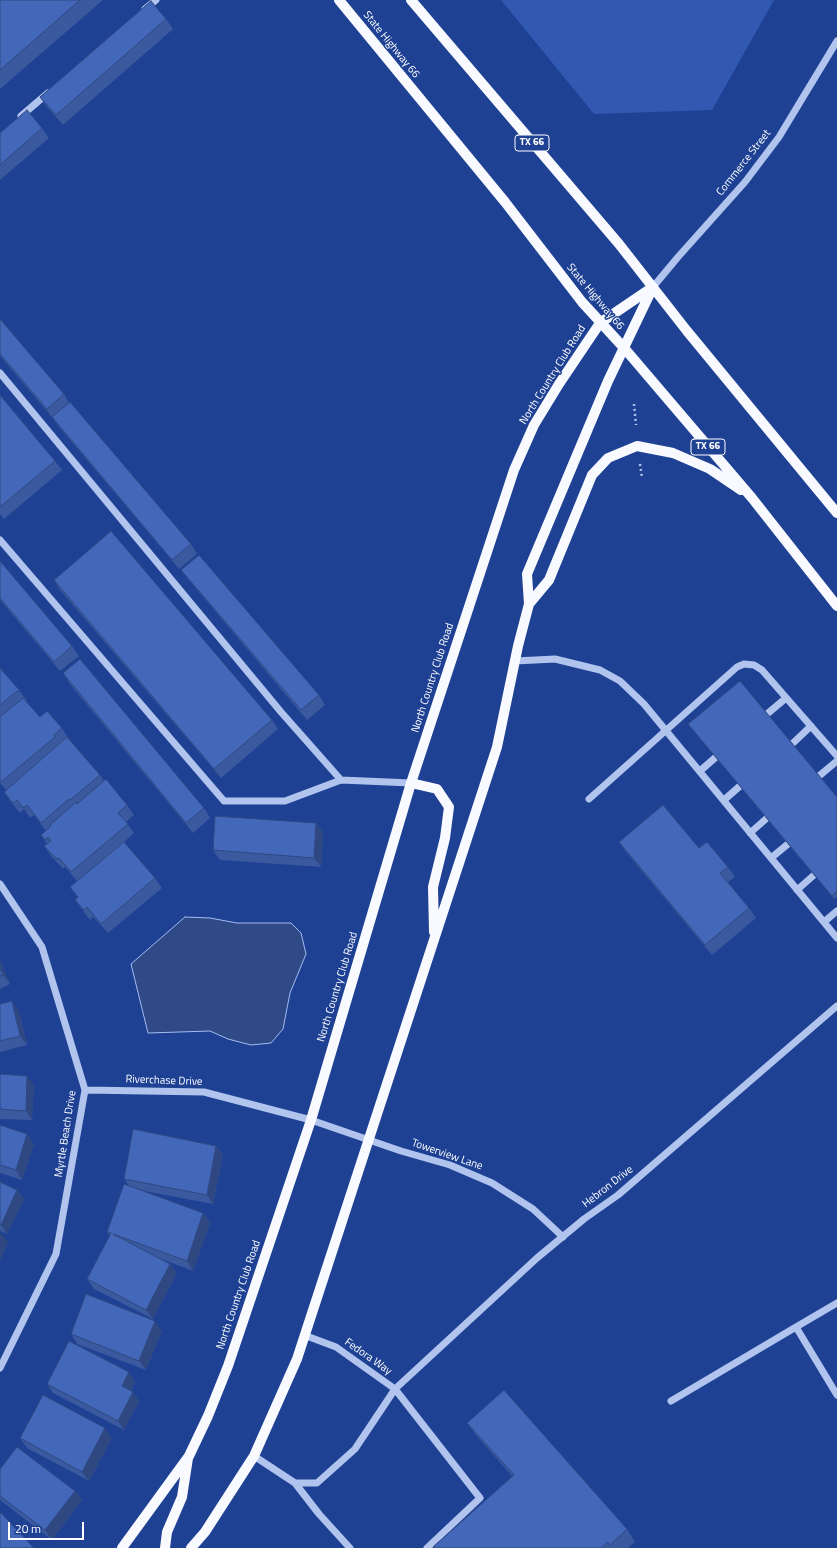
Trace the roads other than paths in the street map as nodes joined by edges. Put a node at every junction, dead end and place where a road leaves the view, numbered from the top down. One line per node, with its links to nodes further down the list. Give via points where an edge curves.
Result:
1 (156, 0): 4 (street)
2 (339, 0): 9 (main road, State Highway 66 / TX 66, via 505,202)
3 (411, 0): 8 (main road, TX 66)
4 (142, 12)
5 (837, 41): 8 (street, Commerce Street, via 774,143 745,182)
6 (53, 88): 7 (street)
7 (12, 124)
8 (653, 287): 9 (main road, North Country Club Road); 10 (main road); 13 (main road, TX 66)
9 (600, 323): 10 (main road, State Highway 66 / TX 66); 29 (main road, North Country Club Road, via 534,425 514,470)
10 (625, 349): 12 (main road, State Highway 66 / TX 66); 15 (main road, via 608,382 527,574)
11 (0, 373): 28 (street, via 281,712)
12 (752, 498): 15 (main road, via 710,469 673,452 637,446 608,458 592,475 550,580); 16 (main road, State Highway 66 / TX 66)
13 (837, 513)
14 (0, 540): 28 (street, via 224,802 285,801)
15 (529, 604): 17 (main road)
16 (837, 606)
17 (515, 661): 21 (street, via 555,659 600,670 620,681 644,704); 43 (main road, via 497,747)
18 (786, 698): 19 (street); 20 (street); 21 (street, via 762,670 754,665 744,664 737,667)
19 (767, 714)
20 (811, 726): 22 (street); 23 (street)
21 (665, 730): 26 (street); 31 (street)
22 (792, 744)
23 (837, 756)
24 (716, 757): 26 (street)
25 (837, 761): 27 (street)
26 (700, 771): 32 (street)
27 (819, 776)
28 (341, 780): 29 (street)
29 (411, 784): 43 (main road, via 437,789 449,807 445,838 432,887); 46 (main road, North Country Club Road)
30 (740, 786): 32 (street)
31 (589, 799)
32 (724, 800): 34 (street)
33 (767, 818): 34 (street)
34 (750, 832): 36 (street)
35 (788, 844): 36 (street)
36 (771, 858): 39 (street)
37 (814, 875): 39 (street)
38 (0, 884): 45 (street, Myrtle Beach Drive, via 42,947)
39 (797, 890): 41 (street)
40 (837, 911): 41 (street)
41 (824, 922): 42 (street)
42 (837, 938)
43 (434, 940): 47 (main road)
44 (837, 1006): 48 (street, Hebron Drive, via 618,1196)
45 (85, 1090): 46 (street, Riverchase Drive, via 204,1092); 52 (street, Myrtle Beach Drive, via 56,1254)
46 (310, 1120): 47 (street, Towerview Lane); 56 (main road, North Country Club Road, via 228,1366 208,1416)
47 (369, 1139): 48 (street, Towerview Lane, via 450,1165 492,1183 533,1209); 51 (main road)
48 (563, 1236): 53 (street, Hebron Drive)
49 (837, 1303): 50 (street)
50 (796, 1327): 54 (street); 55 (street)
51 (304, 1335): 53 (street, Fedora Way, via 336,1347); 57 (main road, via 297,1359)
52 (0, 1368)
53 (395, 1389): 58 (street, via 355,1449 317,1484); 63 (street, Fedora Way, via 480,1498)
54 (837, 1395)
55 (671, 1401)
56 (188, 1456): 59 (main road, North Country Club Road); 60 (main road, via 182,1497 167,1532)
57 (254, 1456): 58 (street); 61 (main road, via 205,1532)
58 (295, 1483): 62 (street)
59 (122, 1548)
60 (165, 1548)
61 (191, 1548)
62 (350, 1548)
63 (426, 1548)

